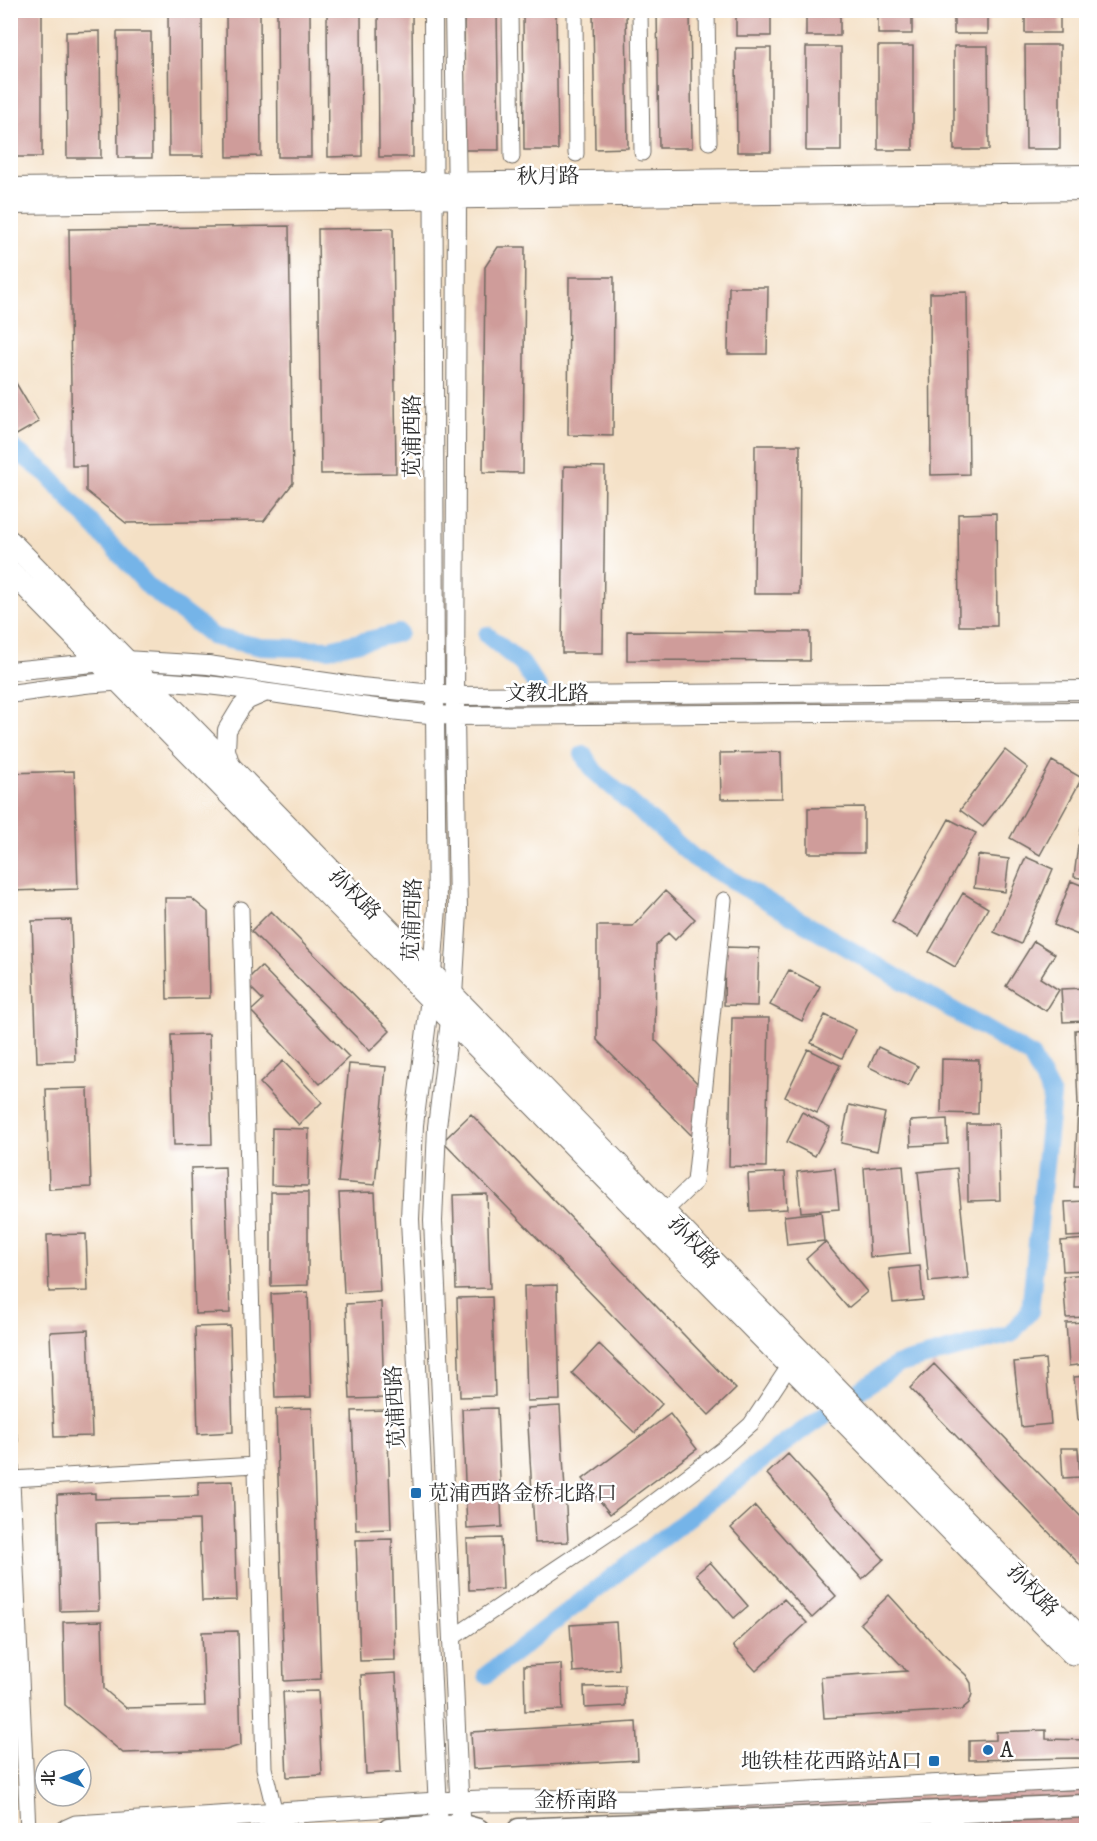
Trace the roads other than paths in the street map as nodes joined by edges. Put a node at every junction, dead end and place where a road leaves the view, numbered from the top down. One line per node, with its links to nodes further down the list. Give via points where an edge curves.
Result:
1 (433, 10): 14 (street, 苋浦西路)
2 (454, 10): 13 (street, 苋浦西路)
3 (510, 10): 10 (street)
4 (575, 10): 9 (street)
5 (640, 10): 8 (street)
6 (707, 10): 7 (street)
7 (709, 142)
8 (642, 153)
9 (576, 154)
10 (512, 157)
11 (1086, 174): 13 (street, 秋月路)
12 (10, 187): 14 (street, 秋月路)
13 (457, 190): 14 (street, 秋月路); 15 (street, 秋月路); 28 (street, 苋浦西路)
14 (434, 191): 16 (street, 秋月路); 27 (street, 苋浦西路)
15 (1086, 191)
16 (10, 205)
17 (10, 541): 19 (main road, 孙权路)
18 (10, 571): 20 (main road, 孙权路)
19 (125, 660): 20 (street, 文教北路); 22 (main road, 孙权路); 27 (street, 文教北路, via 208,665)
20 (99, 661): 21 (street, 文教北路); 23 (main road, 孙权路)
21 (10, 671)
22 (146, 681): 23 (street, 文教北路); 25 (street, 文教北路); 32 (main road, 孙权路)
23 (120, 682): 26 (street, 文教北路); 37 (main road, 孙权路)
24 (1086, 690): 28 (street, 文教北路)
25 (264, 693): 30 (street, 文教北路); 32 (street, via 241,707 227,730 226,750)
26 (10, 694)
27 (435, 695): 28 (street, 文教北路); 30 (street, 苋浦西路)
28 (455, 696): 31 (street, 苋浦西路)
29 (1086, 711): 31 (street, 文教北路)
30 (435, 715): 31 (street, 文教北路); 35 (street, 苋浦西路, via 437,908)
31 (455, 717): 36 (street, 苋浦西路, via 458,912)
32 (232, 769): 35 (main road, 孙权路)
33 (724, 900): 39 (street, via 695,1182)
34 (241, 909): 44 (street)
35 (432, 972): 36 (main road, 孙权路); 37 (street, 苋浦西路)
36 (453, 996): 38 (street, 苋浦西路); 39 (main road, 孙权路)
37 (430, 998): 38 (main road, 孙权路); 50 (street, 苋浦西路, via 414,1125 410,1219)
38 (450, 1020): 40 (main road, 孙权路); 46 (street, 苋浦西路, via 437,1127 433,1221)
39 (664, 1212): 41 (main road, 孙权路)
40 (790, 1365): 41 (main road, 孙权路); 46 (street, via 752,1424 723,1449 636,1515)
41 (811, 1375): 42 (main road, 孙权路)
42 (854, 1418): 42 (main road, 孙权路, via 1072,1654 1086,1643)
43 (10, 1438): 45 (street)
44 (256, 1465): 45 (street); 52 (street, via 264,1768)
45 (12, 1479): 55 (street)
46 (452, 1638): 49 (street, 苋浦西路)
47 (1086, 1778): 48 (main road, 金桥南路)
48 (651, 1800): 49 (main road, 金桥南路); 53 (main road)
49 (459, 1802): 50 (main road, 金桥南路); 54 (street, 苋浦西路)
50 (437, 1803): 52 (main road, 金桥南路); 54 (street, 苋浦西路)
51 (1086, 1806): 53 (main road)
52 (275, 1813): 56 (main road, 金桥南路, via 76,1826)
53 (698, 1823): 58 (main road)
54 (455, 1829): 57 (main road)
55 (28, 1830)
56 (67, 1830)
57 (389, 1830)
58 (519, 1830)

